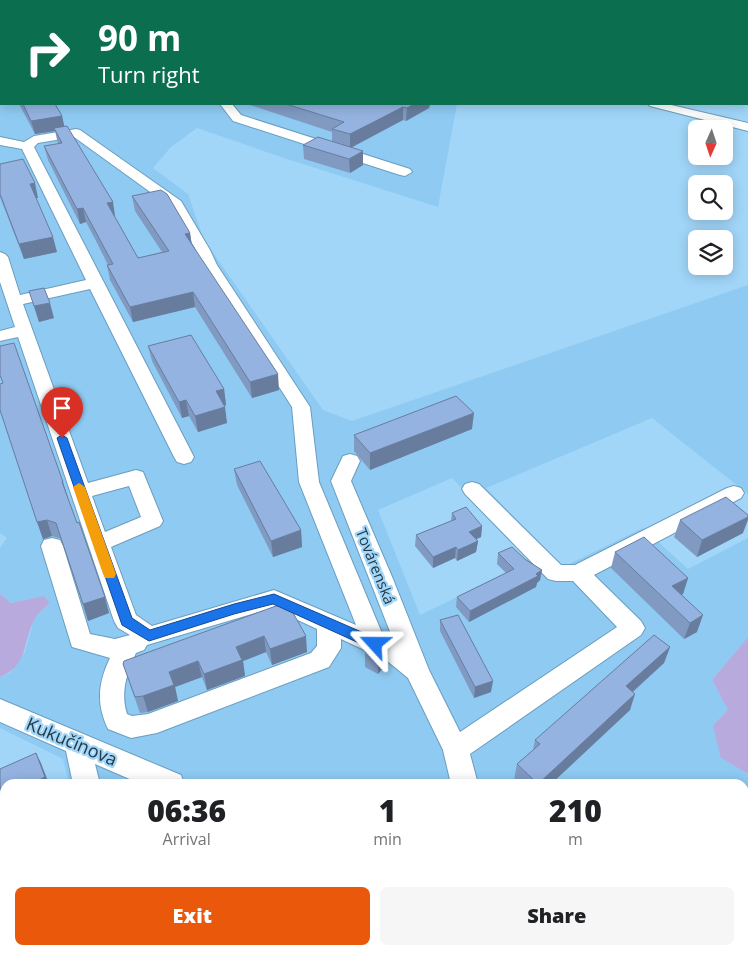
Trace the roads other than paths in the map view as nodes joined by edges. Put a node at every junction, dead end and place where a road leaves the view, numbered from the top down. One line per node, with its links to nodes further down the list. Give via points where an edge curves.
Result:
1 (227, 105): 6 (street, via 237,118)
2 (658, 105): 3 (street)
3 (748, 127)
4 (0, 141): 5 (street)
5 (27, 146): 8 (street, via 31,164); 22 (street, via 34,140 76,133 176,204 209,265 301,407 309,482)
6 (405, 172)
7 (0, 257): 9 (street)
8 (96, 283): 9 (street); 12 (street)
9 (14, 301): 10 (street)
10 (24, 330): 11 (street); 15 (street)
11 (0, 336)
12 (184, 457)
13 (350, 460): 24 (street, Továrenská, via 340,480)
14 (472, 489): 19 (street, via 556,573)
15 (81, 492): 17 (street); 17 (street, via 136,477 153,521)
16 (734, 493): 19 (street)
17 (99, 543): 21 (street, via 126,621)
18 (52, 546): 23 (street, via 80,640 100,649)
19 (578, 572): 27 (street, via 633,628)
20 (329, 624): 21 (street, via 274,599); 22 (street); 23 (street, via 329,648 320,660 148,725 131,727 117,721 110,704 113,676)
21 (149, 636): 23 (street)
22 (375, 644): 24 (street, via 394,653)
23 (127, 647)
24 (417, 671): 27 (street, Továrenská)
25 (0, 710): 26 (street, Kukučínova)
26 (77, 743): 28 (street); 29 (street, Kukučínova)
27 (456, 749): 30 (street, Továrenská)
28 (86, 779)
29 (160, 779)
30 (464, 779)

